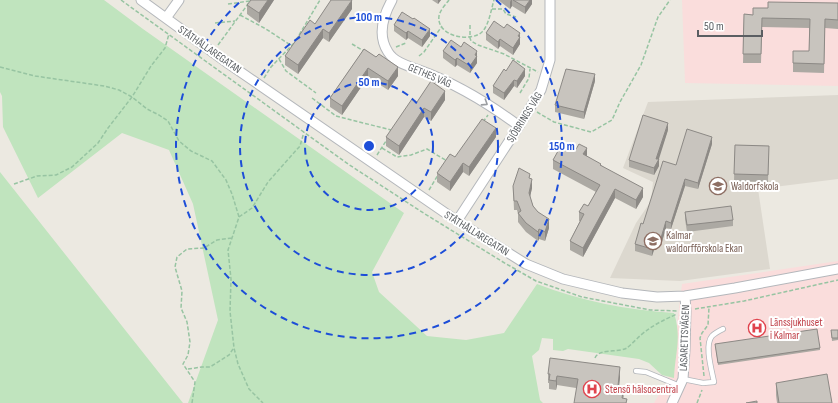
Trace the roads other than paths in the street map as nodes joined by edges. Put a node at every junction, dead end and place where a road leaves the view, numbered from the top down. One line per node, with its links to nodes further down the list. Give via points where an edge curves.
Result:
1 (141, 0): 5 (street, STÅTHÅLLAREGATAN)
2 (180, 0): 5 (street)
3 (392, 0): 6 (street, GETHES VÄG, one-way to 6, via 384,14 382,31 388,53 407,66 451,83)
4 (550, 0): 6 (street, SJÖBRINGS VÄG, via 550,60 541,90)
5 (166, 18): 7 (street, STÅTHÅLLAREGATAN)
6 (519, 126): 7 (street, SJÖBRINGS VÄG)
7 (457, 221): 9 (street, STÅTHÅLLAREGATAN, via 526,264 563,279 622,293 656,297)
8 (838, 269): 9 (street, STÅTHÅLLAREGATAN)
9 (685, 296): 12 (street, LASARETTSVÄGEN, via 683,311 686,350)
10 (723, 329): 12 (lane, via 709,341 714,382)
11 (636, 371): 12 (lane)
12 (681, 382): 13 (street, LASARETTSVÄGEN)
13 (672, 403)

